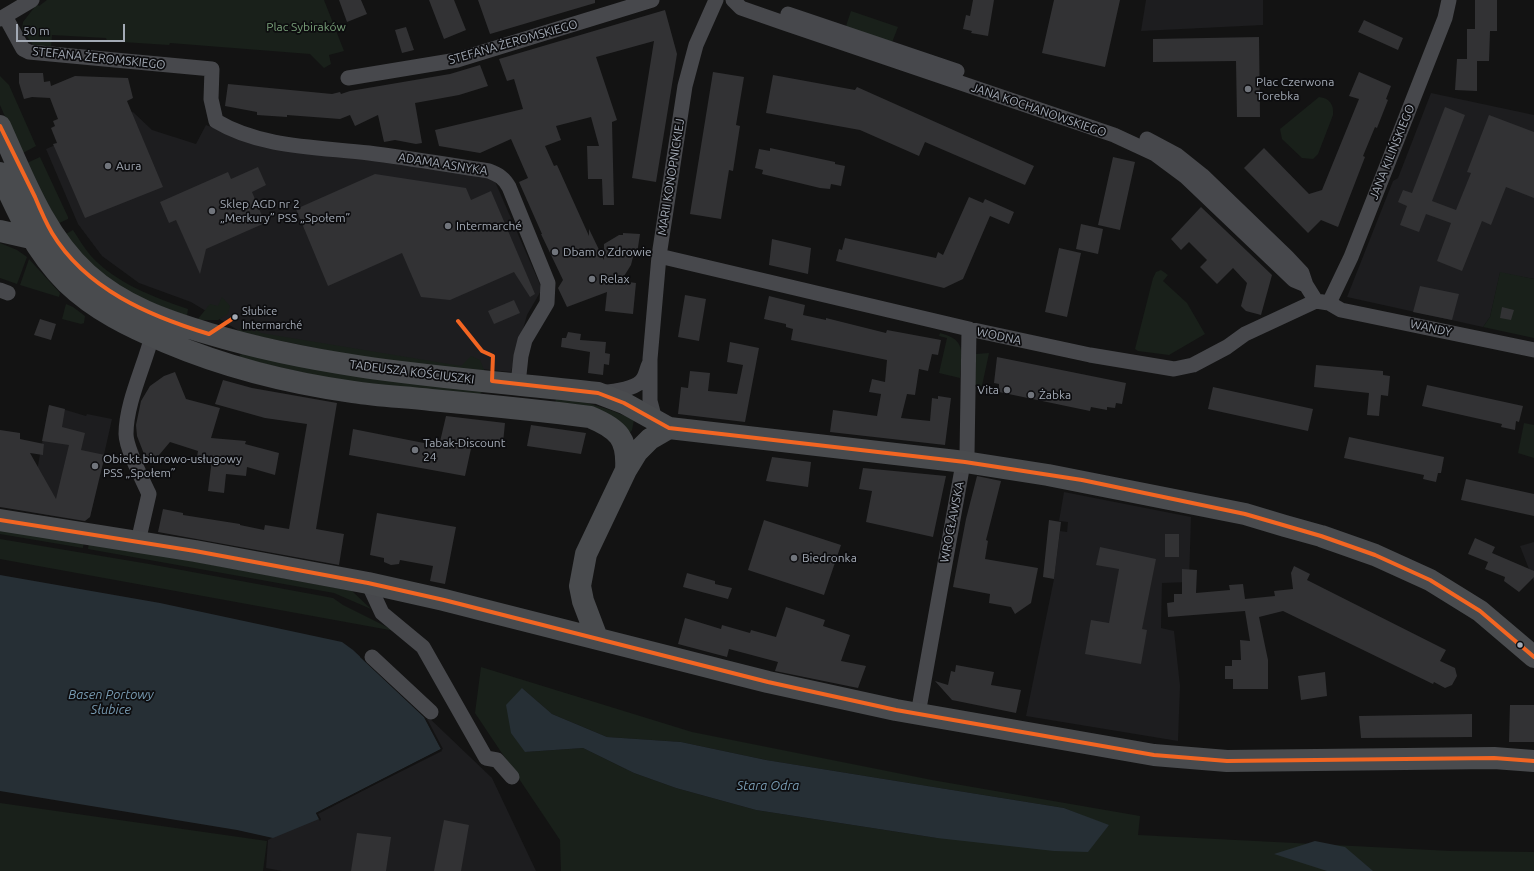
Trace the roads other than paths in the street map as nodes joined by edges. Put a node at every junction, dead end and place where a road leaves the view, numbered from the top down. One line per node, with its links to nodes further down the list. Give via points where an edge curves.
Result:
1 (32, 0): 7 (street)
2 (652, 0): 9 (street, STEFANA ŻEROMSKIEGO, via 457,60)
3 (716, 0): 15 (street, MARII KONOPNICKIEJ, via 696,45 686,86)
4 (733, 0): 16 (street, JANA KOCHANOWSKIEGO, via 741,8 1114,136 1155,154 1202,191 1294,280)
5 (748, 0): 16 (street, JANA KOCHANOWSKIEGO, via 1116,126 1158,144 1177,155 1210,183 1287,257 1302,273)
6 (1449, 0): 17 (street, JANA KILIŃSKIEGO, via 1443,24 1351,257)
7 (1, 18): 8 (street, STEFANA ŻEROMSKIEGO, via 23,49 29,52)
8 (212, 69): 22 (street, ADAMA ASNYKA, via 213,113 216,121 227,128 266,141 371,153 490,171 504,179 548,283 547,303 525,340)
9 (348, 78)
10 (0, 126): 12 (main road)
11 (0, 173): 12 (main road)
12 (13, 210): 14 (main road, TADEUSZA KOŚCIUSZKI); 22 (main road, TADEUSZA KOŚCIUSZKI, via 57,241 86,273 106,290 129,304 189,328 235,342 356,367)
13 (0, 231): 14 (main road)
14 (31, 238): 19 (main road, TADEUSZA KOŚCIUSZKI, via 49,264 96,307)
15 (659, 256): 18 (street, WODNA); 21 (street, MARII KONOPNICKIEJ)
16 (1306, 285): 17 (street, JANA KOCHANOWSKIEGO)
17 (1323, 302): 18 (street, WODNA, via 1245,334 1193,365 1174,369 1090,355); 20 (street, WANDY, via 1341,310)
18 (970, 330): 25 (street, WROCŁAWSKA)
19 (152, 336): 26 (main road, TADEUSZA KOŚCIUSZKI, via 230,365 290,381 354,392 590,417 606,424 623,439 627,452); 28 (street, via 130,403 126,435 138,473 149,494)
20 (1534, 350)
21 (650, 359): 23 (street, MARII KONOPNICKIEJ, via 643,380 618,391); 24 (street, MARII KONOPNICKIEJ, via 650,401)
22 (518, 384): 23 (main road, TADEUSZA KOŚCIUSZKI)
23 (598, 393): 24 (main road, TADEUSZA KOŚCIUSZKI, via 624,403)
24 (662, 424): 25 (main road, TADEUSZA KOŚCIUSZKI); 26 (main road, via 637,452)
25 (965, 462): 32 (main road, TADEUSZA KOŚCIUSZKI, via 1089,482 1245,514 1321,536 1375,555 1430,580 1480,611); 34 (street, WROCŁAWSKA)
26 (626, 470): 30 (main road, via 582,567 580,586 583,601)
27 (0, 520): 28 (main road)
28 (138, 542): 29 (main road)
29 (368, 583): 30 (main road); 36 (street, via 382,612 424,647 486,758 497,760)
30 (597, 638): 34 (main road, via 768,682)
31 (372, 657): 33 (street, via 400,677)
32 (1534, 657)
33 (431, 712)
34 (918, 714): 35 (main road, via 1154,755 1227,761 1494,758)
35 (1534, 761)
36 (512, 777)

